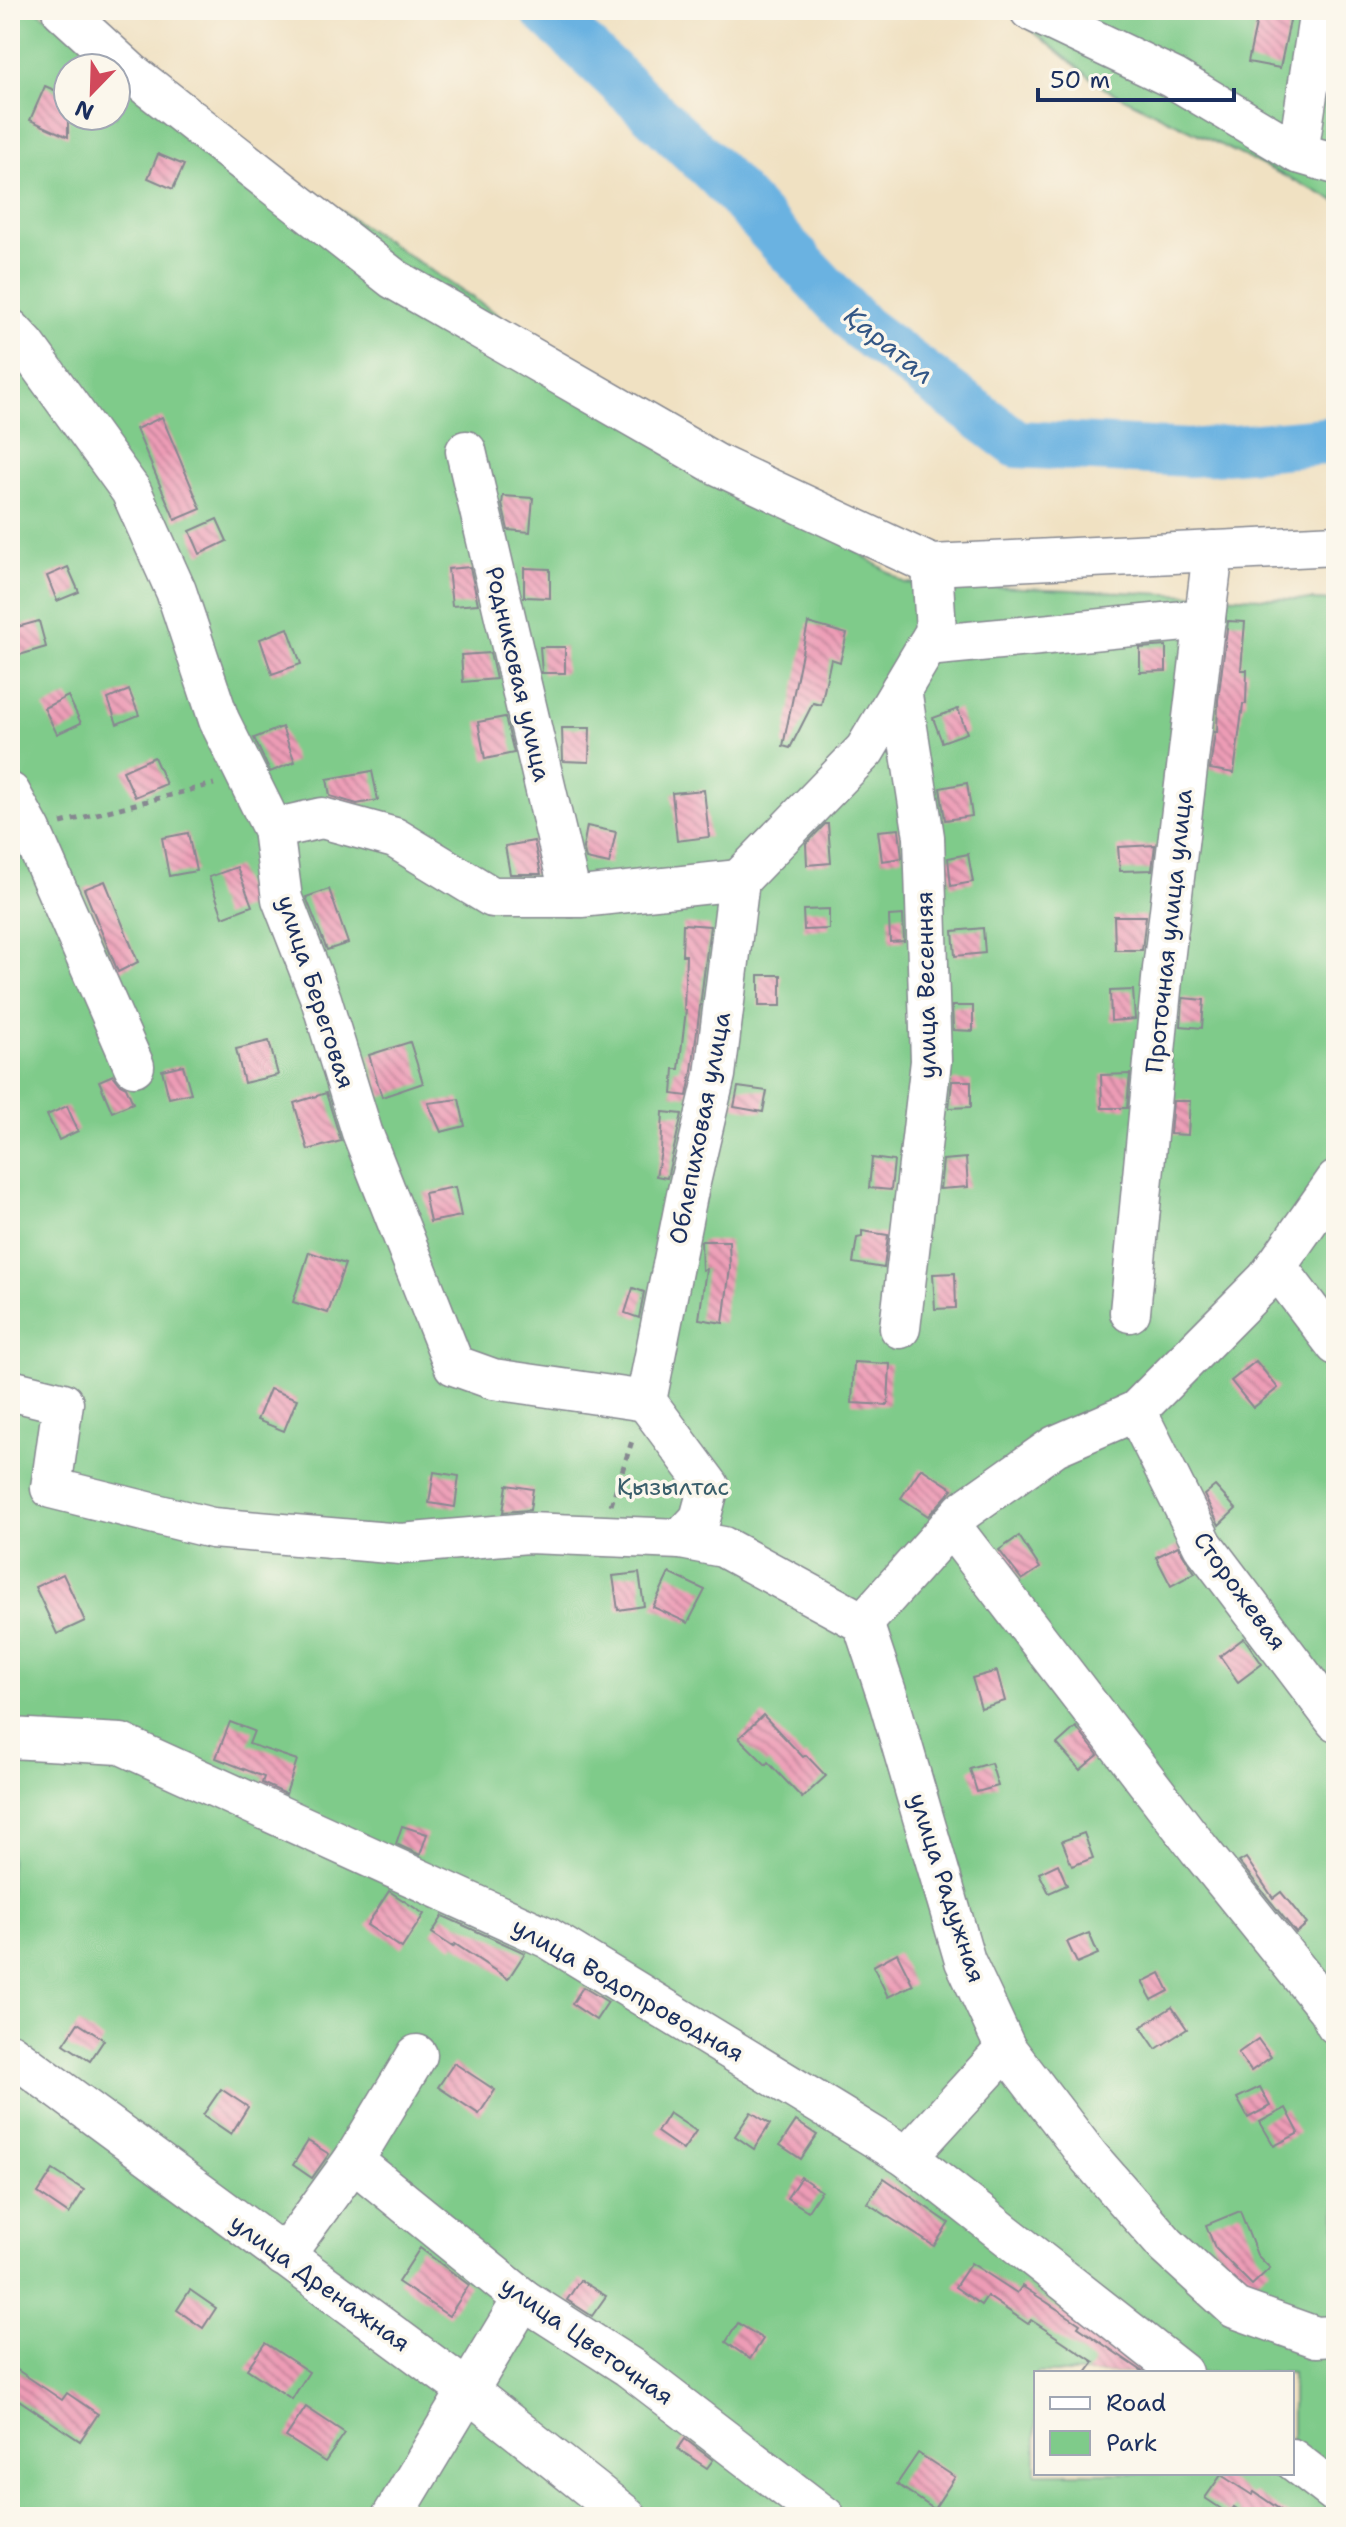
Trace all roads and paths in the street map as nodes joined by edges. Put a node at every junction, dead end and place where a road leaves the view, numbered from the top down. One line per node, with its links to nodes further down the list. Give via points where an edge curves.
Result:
1 (62, 10): 10 (street, via 131,73 394,279 716,464)
2 (1320, 10): 4 (street)
3 (1036, 12): 4 (street, via 1173,78)
4 (1298, 153): 5 (street)
5 (1336, 164)
6 (10, 329): 14 (street, улица Береговая, via 131,491 176,591 219,720)
7 (466, 451): 19 (street, Родниковая улица)
8 (1336, 545): 9 (street)
9 (1213, 551): 10 (street); 11 (street, Проточная улица улица)
10 (932, 565): 12 (street, via 936,631)
11 (1205, 619): 12 (street); 23 (street, Проточная улица улица, via 1163,969)
12 (927, 646): 13 (street)
13 (901, 689): 18 (street, via 865,750); 24 (street, улица Весенняя, via 924,837 931,1061)
14 (246, 775): 16 (street, улица Береговая); 17 (path)
15 (10, 793): 17 (street)
16 (273, 829): 19 (street, via 322,818 395,838 492,897); 27 (street, улица Береговая, via 282,899 321,999 362,1132 454,1365 493,1379)
17 (31, 831): 20 (street)
18 (739, 880): 19 (street); 27 (street, Облепиховая улица, via 715,1075)
19 (571, 897)
20 (134, 1066)
21 (1336, 1181): 22 (street)
22 (1276, 1266): 25 (street); 28 (street)
23 (1130, 1312)
24 (900, 1328)
25 (1336, 1345)
26 (10, 1390): 30 (street, via 63,1403 51,1488 147,1513 212,1528 401,1544 528,1533)
27 (646, 1401): 30 (path); 31 (street, via 709,1486 700,1519)
28 (1136, 1411): 29 (street, via 1055,1446); 33 (street, Сторожевая, via 1203,1545)
29 (950, 1525): 32 (street); 35 (street, via 1199,1849)
30 (600, 1536): 31 (street)
31 (681, 1539): 32 (street, via 723,1547)
32 (863, 1623): 36 (street, улица Радужная, via 965,1961)
33 (1336, 1721)
34 (10, 1738): 39 (street, улица Водопроводная, via 121,1744 548,1938)
35 (1333, 2012)
36 (1006, 2049): 39 (street); 43 (street, улица Радужная, via 1166,2245 1235,2308 1316,2337)
37 (10, 2053): 41 (street, улица Дренажная)
38 (417, 2055): 40 (street)
39 (907, 2157): 44 (street, улица Водопроводная)
40 (353, 2161): 41 (street); 42 (street, улица Цветочная)
41 (284, 2256): 45 (street, улица Дренажная)
42 (523, 2299): 45 (street); 50 (street, улица Цветочная, via 629,2367)
43 (1336, 2336)
44 (1179, 2371)
45 (468, 2391): 48 (street); 49 (street, улица Дренажная)
46 (1294, 2461): 47 (street)
47 (1336, 2493)
48 (392, 2517)
49 (627, 2517)
50 (825, 2517)

